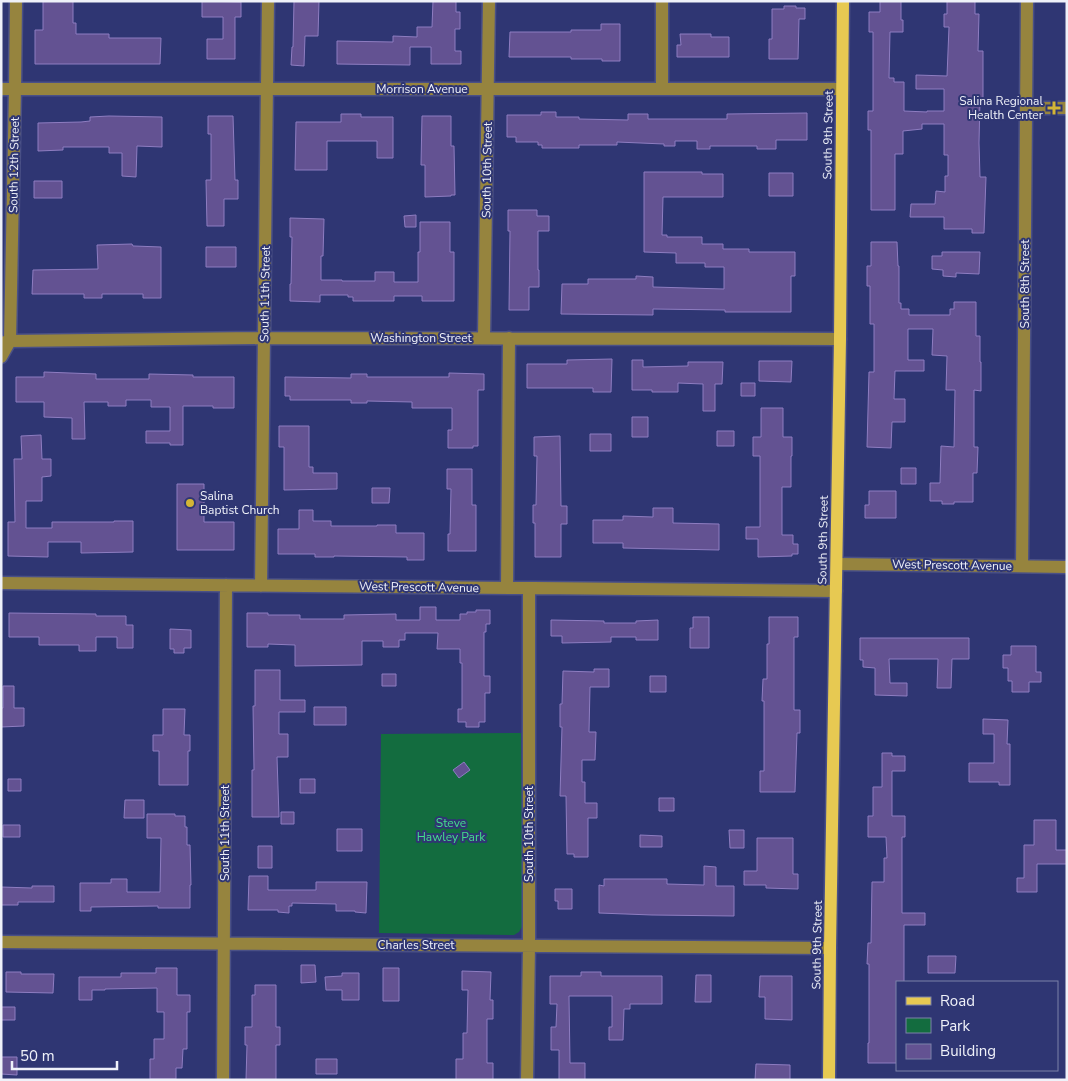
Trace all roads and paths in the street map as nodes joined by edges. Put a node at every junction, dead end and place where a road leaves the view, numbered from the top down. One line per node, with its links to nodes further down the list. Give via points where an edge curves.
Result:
1 (16, 1): 12 (street, South 12th Street)
2 (268, 1): 8 (street, South 11th Street)
3 (489, 1): 9 (street, South 10th Street)
4 (662, 1): 10 (street)
5 (843, 1): 7 (main road, South 9th Street)
6 (1027, 1): 13 (street, South 8th Street)
7 (842, 88): 10 (street, Morrison Avenue); 18 (main road, South 9th Street)
8 (267, 89): 9 (street, Morrison Avenue); 12 (street, Morrison Avenue); 15 (street, South 11th Street)
9 (489, 89): 10 (street, Morrison Avenue); 16 (street, South 10th Street)
10 (662, 89)
11 (1, 90): 12 (street, Morrison Avenue)
12 (16, 90): 19 (street, South 12th Street)
13 (1026, 108): 14 (street); 22 (street, South 8th Street)
14 (1067, 108)
15 (265, 338): 16 (street, Washington Street); 19 (street, Washington Street); 26 (street, South 11th Street)
16 (484, 338): 17 (street, Washington Street)
17 (509, 338): 18 (street, Washington Street); 27 (street)
18 (840, 339): 21 (main road, South 9th Street)
19 (6, 342): 20 (street, South 12th Street)
20 (1, 357)
21 (836, 564): 22 (street, West Prescott Avenue); 29 (main road, South 9th Street)
22 (1022, 566): 23 (street, West Prescott Avenue)
23 (1067, 567)
24 (1, 583): 25 (street, West Prescott Avenue)
25 (226, 585): 26 (street, West Prescott Avenue); 31 (street, South 11th Street)
26 (261, 586): 27 (street, West Prescott Avenue)
27 (508, 588): 28 (street, West Prescott Avenue)
28 (529, 588): 29 (street, West Prescott Avenue); 32 (street, South 10th Street)
29 (836, 592): 33 (main road, South 9th Street)
30 (1, 942): 31 (street, Charles Street)
31 (224, 944): 32 (street, Charles Street); 34 (street, South 11th Street)
32 (529, 946): 33 (street, Charles Street); 35 (street, South 10th Street)
33 (830, 948): 36 (main road, South 9th Street)
34 (223, 1080)
35 (527, 1080)
36 (829, 1080)

